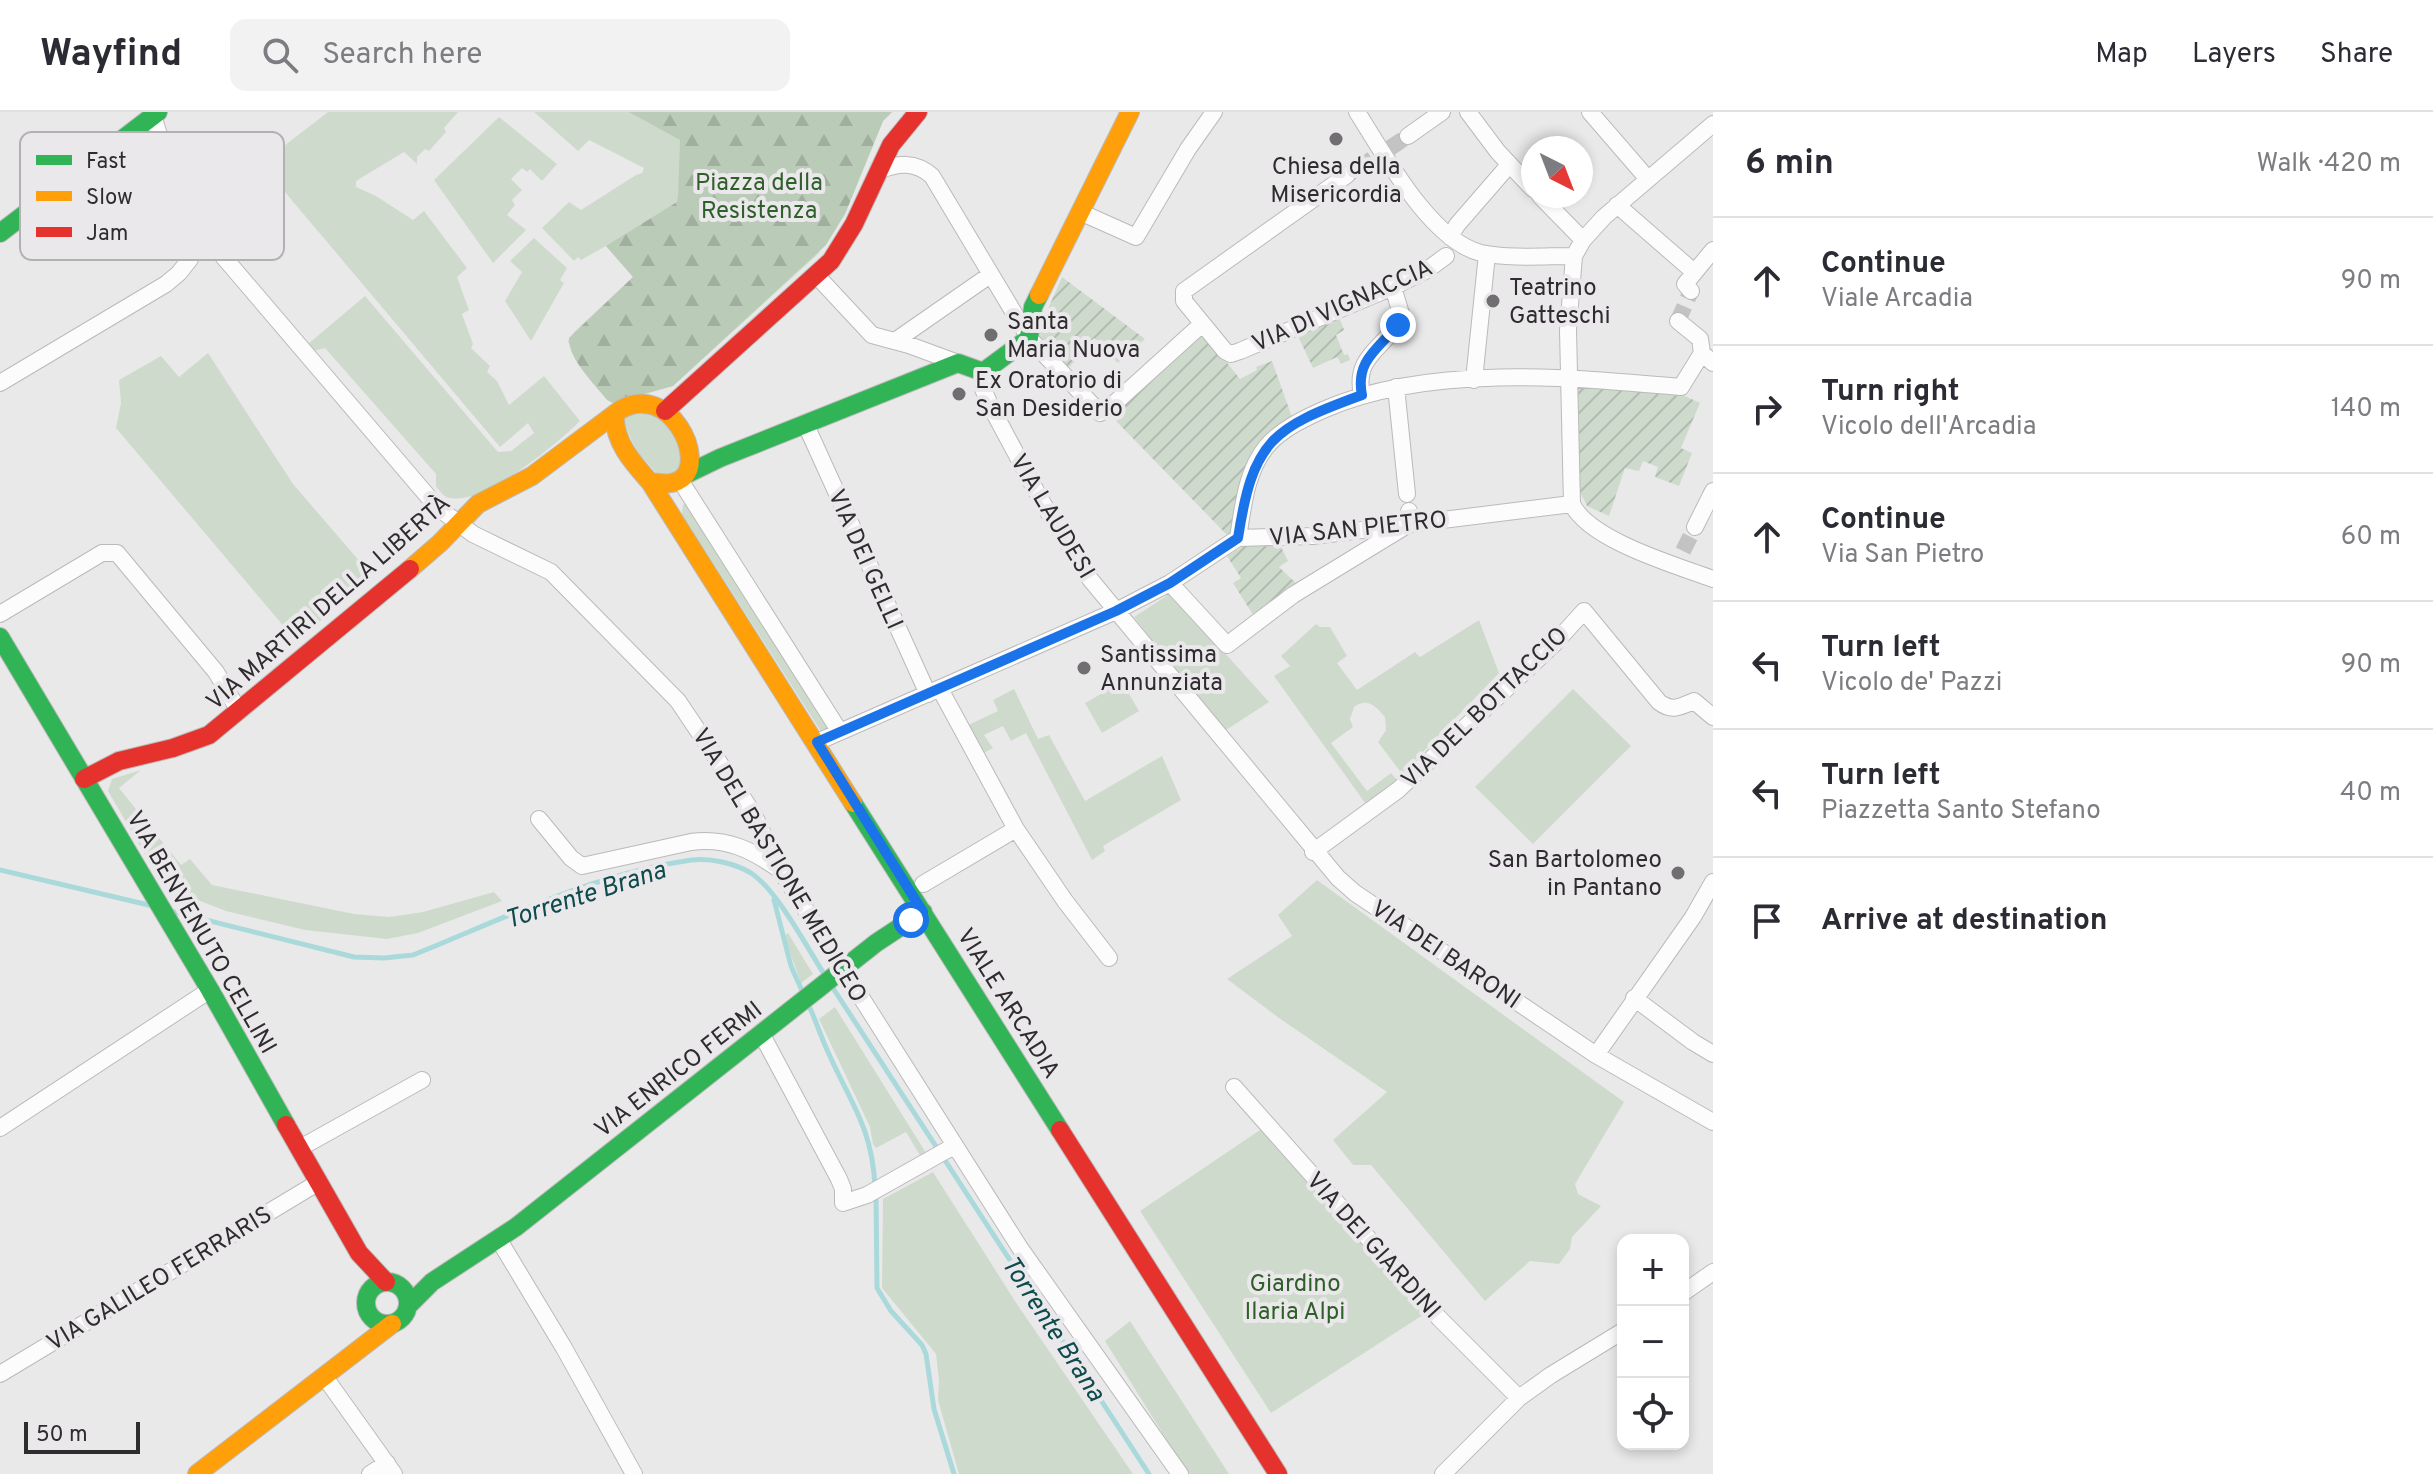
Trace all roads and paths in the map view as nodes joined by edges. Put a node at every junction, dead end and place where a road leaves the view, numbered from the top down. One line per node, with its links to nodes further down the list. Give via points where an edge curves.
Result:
1 (918, 112): 13 (street, via 899,131)
2 (1130, 112): 19 (street)
3 (1214, 112): 19 (street, via 1136,237)
4 (1357, 112): 23 (street)
5 (1442, 112): 11 (street)
6 (1468, 112): 12 (street)
7 (1590, 112): 16 (street)
8 (156, 114): 10 (street)
9 (1713, 124): 16 (street)
10 (132, 132)
11 (1408, 136)
12 (1509, 165): 15 (street); 23 (street, via 1457,225)
13 (878, 171): 29 (street, via 904,164 929,173); 30 (street, via 843,244)
14 (1347, 175): 34 (street, via 1186,289 1183,299)
15 (1521, 177)
16 (1647, 178): 17 (street)
17 (1617, 205): 22 (street); 28 (street)
18 (1552, 208): 22 (street)
19 (1080, 212): 35 (street, via 1033,307)
20 (20, 218): 21 (street)
21 (0, 233)
22 (1583, 240): 25 (street)
23 (1451, 247): 24 (street); 31 (street, VIA DI VIGNACCIA, via 1427,270)
24 (1487, 254): 25 (street); 41 (street)
25 (1574, 256): 40 (street)
26 (189, 260): 42 (street, via 166,284)
27 (226, 260): 57 (street, VIA DEL BASTIONE MEDICEO, via 428,498)
28 (1706, 262): 32 (street, via 1685,284)
29 (990, 275): 35 (street); 36 (street)
30 (817, 276): 36 (street, via 872,335); 45 (street)
31 (1393, 287): 34 (street, VIA DI VIGNACCIA, via 1233,353); 44 (street, via 1402,317 1361,369)
32 (1691, 291)
33 (1678, 321): 37 (street, via 1700,339)
34 (1202, 324): 35 (street, via 1100,413)
35 (1029, 338): 39 (street)
36 (895, 341): 38 (street)
37 (1707, 358): 40 (street, via 1681,387)
38 (958, 363): 39 (street); 47 (street)
39 (983, 372): 62 (street, VIA LAUDESI, via 987,398 1029,480 1081,567)
40 (1570, 377): 41 (street); 54 (street)
41 (1474, 380): 43 (street)
42 (0, 383)
43 (1396, 387): 44 (street); 53 (street)
44 (1362, 395): 59 (street, via 1301,420 1266,447 1250,478)
45 (665, 411): 46 (street, via 635,403); 50 (street, via 691,453 691,467)
46 (615, 414): 48 (street, VIA MARTIRI DELLA LIBERTÀ); 49 (street, via 614,429)
47 (805, 423): 50 (street); 65 (street, VIA DEI GELLI)
48 (588, 434): 49 (street, via 610,435); 57 (street, VIA MARTIRI DELLA LIBERTÀ, via 530,478 481,502)
49 (623, 445): 51 (street)
50 (682, 479): 51 (street); 55 (street); 68 (street)
51 (650, 482): 55 (street, VIALE ARCADIA)
52 (1713, 491): 58 (street)
53 (1407, 494)
54 (1572, 504): 56 (street, VIA SAN PIETRO); 60 (street, via 1580,518 1606,537 1680,558)
55 (674, 518): 70 (street, VIALE ARCADIA)
56 (1409, 518): 59 (street, VIA SAN PIETRO, via 1313,536); 61 (street, via 1227,645)
57 (459, 525): 66 (street, VIA MARTIRI DELLA LIBERTÀ); 75 (street, VIA DEL BASTIONE MEDICEO, via 551,572 678,701 753,813)
58 (1695, 527)
59 (1238, 538): 61 (street, VIA SAN PIETRO)
60 (1713, 579)
61 (1170, 583): 62 (street, VIA SAN PIETRO)
62 (1116, 611): 65 (street, VIA SAN PIETRO); 69 (street, VIA LAUDESI)
63 (0, 614): 66 (street, via 102,553 117,553 216,672)
64 (0, 637): 71 (street, VIA BENVENUTO CELLINI)
65 (934, 692): 68 (street, VIA SAN PIETRO); 73 (street, VIA DEI GELLI)
66 (239, 711): 71 (street, VIA MARTIRI DELLA LIBERTÀ, via 202,739 119,761)
67 (1713, 717): 74 (street, VIA DEL BOTTACCIO, via 1694,701 1675,709 1659,702 1584,611 1398,790)
68 (840, 732): 70 (street, VIA SAN PIETRO)
69 (1221, 737): 74 (street, VIA DEI BARONI)
70 (817, 742): 78 (street, VIALE ARCADIA)
71 (84, 779): 81 (street, VIA BENVENUTO CELLINI)
72 (539, 819): 75 (street, via 582,866 707,840 748,849)
73 (1016, 829): 77 (street); 79 (street, VIA DEI GELLI)
74 (1313, 852): 85 (street, VIA DEI BARONI, via 1355,893)
75 (781, 871): 80 (street, VIA DEL BASTIONE MEDICEO)
76 (1713, 882): 82 (street)
77 (923, 884)
78 (923, 912): 80 (street, VIA ENRICO FERMI); 112 (street, VIALE ARCADIA)
79 (1109, 958)
80 (840, 972): 83 (street, VIA ENRICO FERMI); 91 (street, VIA DEL BASTIONE MEDICEO)
81 (210, 990): 89 (street); 90 (street, VIA BENVENUTO CELLINI)
82 (1634, 998): 84 (street); 85 (street)
83 (761, 1033): 91 (street, via 839,1179 843,1203); 93 (street, VIA ENRICO FERMI)
84 (1713, 1054)
85 (1596, 1055): 88 (street, VIA DEI BARONI)
86 (422, 1080): 90 (street)
87 (1234, 1087): 106 (street, VIA DEI GIARDINI, via 1439,1318)
88 (1713, 1122)
89 (0, 1128)
90 (300, 1148): 92 (street, VIA BENVENUTO CELLINI)
91 (951, 1148): 111 (street, VIA DEL BASTIONE MEDICEO)
92 (319, 1182): 94 (street, VIA BENVENUTO CELLINI); 104 (street, VIA GALILEO FERRARIS)
93 (499, 1240): 95 (street, VIA ENRICO FERMI); 110 (street)
94 (359, 1253): 97 (street, VIA BENVENUTO CELLINI); 99 (street, VIA BENVENUTO CELLINI)
95 (461, 1261): 97 (street, VIA ENRICO FERMI); 100 (street, VIA ENRICO FERMI)
96 (1713, 1272): 98 (street)
97 (390, 1282): 99 (street, via 377,1284); 100 (street, via 406,1294)
98 (1689, 1289)
99 (368, 1293): 101 (street)
100 (408, 1306): 102 (street, via 403,1318)
101 (368, 1314): 102 (street, via 378,1323); 105 (street)
102 (392, 1324): 105 (street)
103 (1617, 1335): 106 (street)
104 (0, 1374)
105 (327, 1374): 107 (street); 108 (street)
106 (1519, 1398): 113 (street)
107 (390, 1468): 109 (street)
108 (197, 1474)
109 (370, 1474)
110 (634, 1474)
111 (1180, 1474)
112 (1278, 1474)
113 (1443, 1474)

